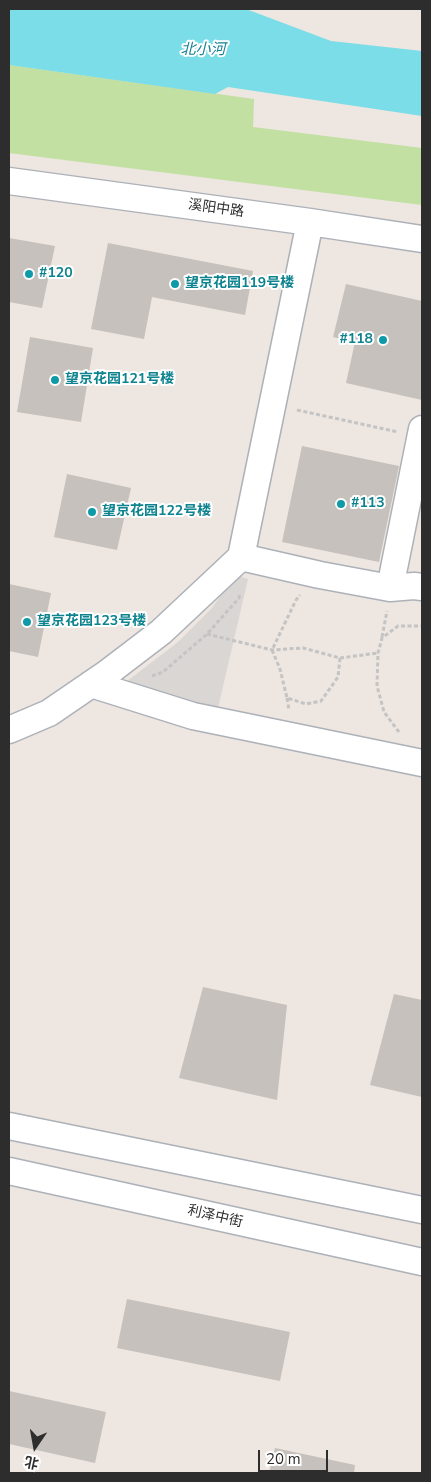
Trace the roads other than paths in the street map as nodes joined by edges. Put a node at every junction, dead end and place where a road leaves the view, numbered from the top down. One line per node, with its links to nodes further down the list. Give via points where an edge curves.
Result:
1 (9, 181): 2 (street, 溪阳中路)
2 (310, 222): 3 (street, 溪阳中路); 5 (street)
3 (422, 240)
4 (422, 433): 7 (street)
5 (241, 557): 7 (street); 8 (street, via 161,632)
6 (422, 587): 7 (street)
7 (390, 588)
8 (91, 684): 9 (street, via 49,713); 10 (street, via 193,716)
9 (9, 730)
10 (422, 763)
11 (9, 1126): 13 (street)
12 (9, 1171): 14 (street, 利泽中街)
13 (422, 1210)
14 (422, 1262)

